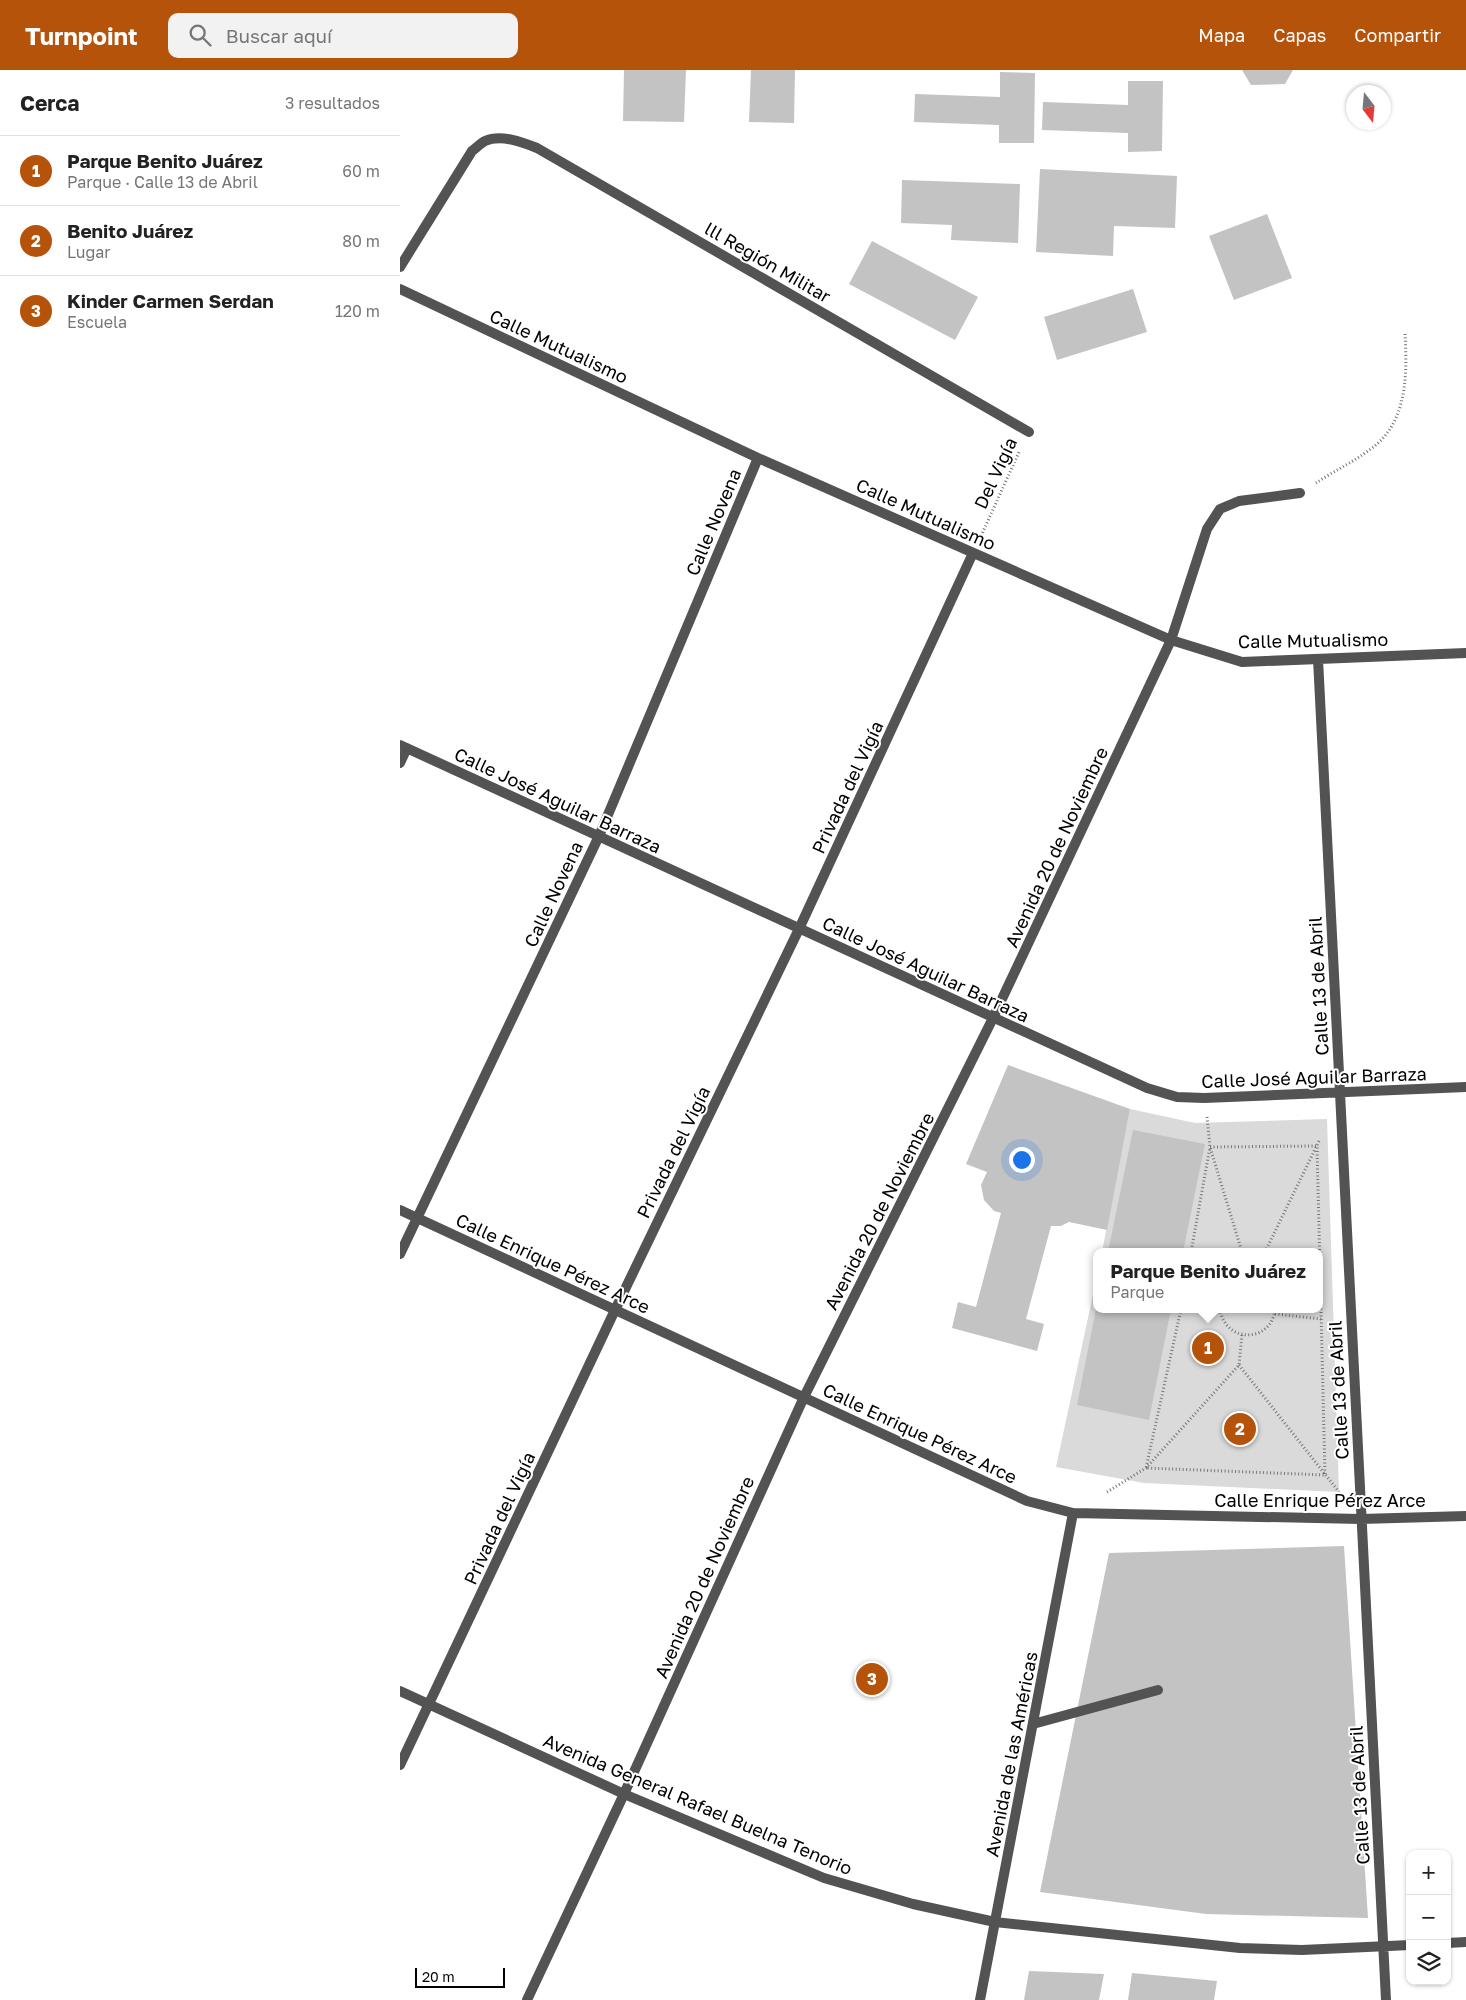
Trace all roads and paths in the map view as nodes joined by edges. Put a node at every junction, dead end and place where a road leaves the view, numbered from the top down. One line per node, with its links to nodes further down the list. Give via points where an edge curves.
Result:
1 (400, 267): 4 (street, lll Región Militar, via 472,151 485,141 518,140)
2 (400, 289): 5 (street, Calle Mutualismo)
3 (1405, 333): 6 (path, via 1407,369 1397,419 1378,444)
4 (1029, 432): 7 (path, Del Vigía)
5 (758, 458): 7 (street, Calle Mutualismo); 13 (street, Calle Novena)
6 (1300, 493): 8 (street, Avenida 20 de Noviembre, via 1239,501 1220,509 1207,529)
7 (973, 553): 8 (street, Calle Mutualismo); 14 (street, Privada del Vigía)
8 (1171, 640): 10 (street, Calle Mutualismo, via 1242,662); 15 (street, Avenida 20 de Noviembre)
9 (1466, 653): 10 (street, Calle Mutualismo)
10 (1318, 659): 17 (street, Calle 13 de Abril)
11 (403, 747): 12 (street); 13 (street, Calle José Aguilar Barraza)
12 (400, 763)
13 (598, 836): 14 (street, Calle José Aguilar Barraza); 23 (street, Calle Novena)
14 (799, 929): 15 (street, Calle José Aguilar Barraza); 29 (street, Privada del Vigía)
15 (994, 1018): 18 (street, Calle José Aguilar Barraza, via 1147,1088 1177,1097); 37 (street, Avenida 20 de Noviembre)
16 (1466, 1086): 17 (street, Calle José Aguilar Barraza)
17 (1340, 1092): 18 (street, Calle José Aguilar Barraza); 43 (street, Calle 13 de Abril)
18 (1204, 1098): 21 (path)
19 (1321, 1137): 20 (path)
20 (1317, 1146): 21 (path); 26 (path); 27 (path)
21 (1210, 1147): 24 (path); 25 (path)
22 (400, 1210): 23 (street, Calle Enrique Pérez Arce)
23 (417, 1218): 28 (street, Calle Novena); 29 (street, Calle Enrique Pérez Arce)
24 (1192, 1248)
25 (1241, 1248)
26 (1267, 1248)
27 (1319, 1248)
28 (400, 1254)
29 (615, 1310): 37 (street, Calle Enrique Pérez Arce); 46 (street, Privada del Vigía)
30 (1179, 1313): 38 (path)
31 (1221, 1313): 35 (path, via 1229,1328)
32 (1321, 1313): 34 (path)
33 (1275, 1314): 34 (path); 35 (path, via 1266,1328 1251,1335)
34 (1321, 1319): 39 (path)
35 (1242, 1335): 36 (path)
36 (1239, 1365): 38 (path); 39 (path)
37 (804, 1397): 41 (street, Calle Enrique Pérez Arce, via 1027,1501); 49 (street, Avenida 20 de Noviembre)
38 (1146, 1468): 39 (path); 40 (path)
39 (1325, 1475): 43 (path)
40 (1105, 1493)
41 (1073, 1513): 43 (street, Calle Enrique Pérez Arce); 47 (street, Avenida de las Américas)
42 (1466, 1516): 43 (street, Calle Enrique Pérez Arce)
43 (1361, 1519): 54 (street, Calle 13 de Abril)
44 (1158, 1690): 47 (street)
45 (400, 1691): 46 (street, Avenida General Rafael Buelna Tenorio)
46 (428, 1704): 48 (street, Privada del Vigía); 49 (street, Avenida General Rafael Buelna Tenorio)
47 (1033, 1724): 50 (street, Avenida de las Américas)
48 (400, 1765)
49 (624, 1794): 50 (street, Avenida General Rafael Buelna Tenorio, via 824,1878 913,1904); 55 (street, Avenida 20 de Noviembre)
50 (996, 1922): 54 (street, Avenida General Rafael Buelna Tenorio, via 1240,1948 1302,1950); 56 (street, Avenida de las Américas)
51 (1466, 1942): 52 (street)
52 (1451, 1943)
53 (1406, 1945): 54 (street, Avenida General Rafael Buelna Tenorio)
54 (1383, 1946): 57 (street, Calle 13 de Abril)
55 (527, 2000)
56 (980, 2000)
57 (1386, 2000)

